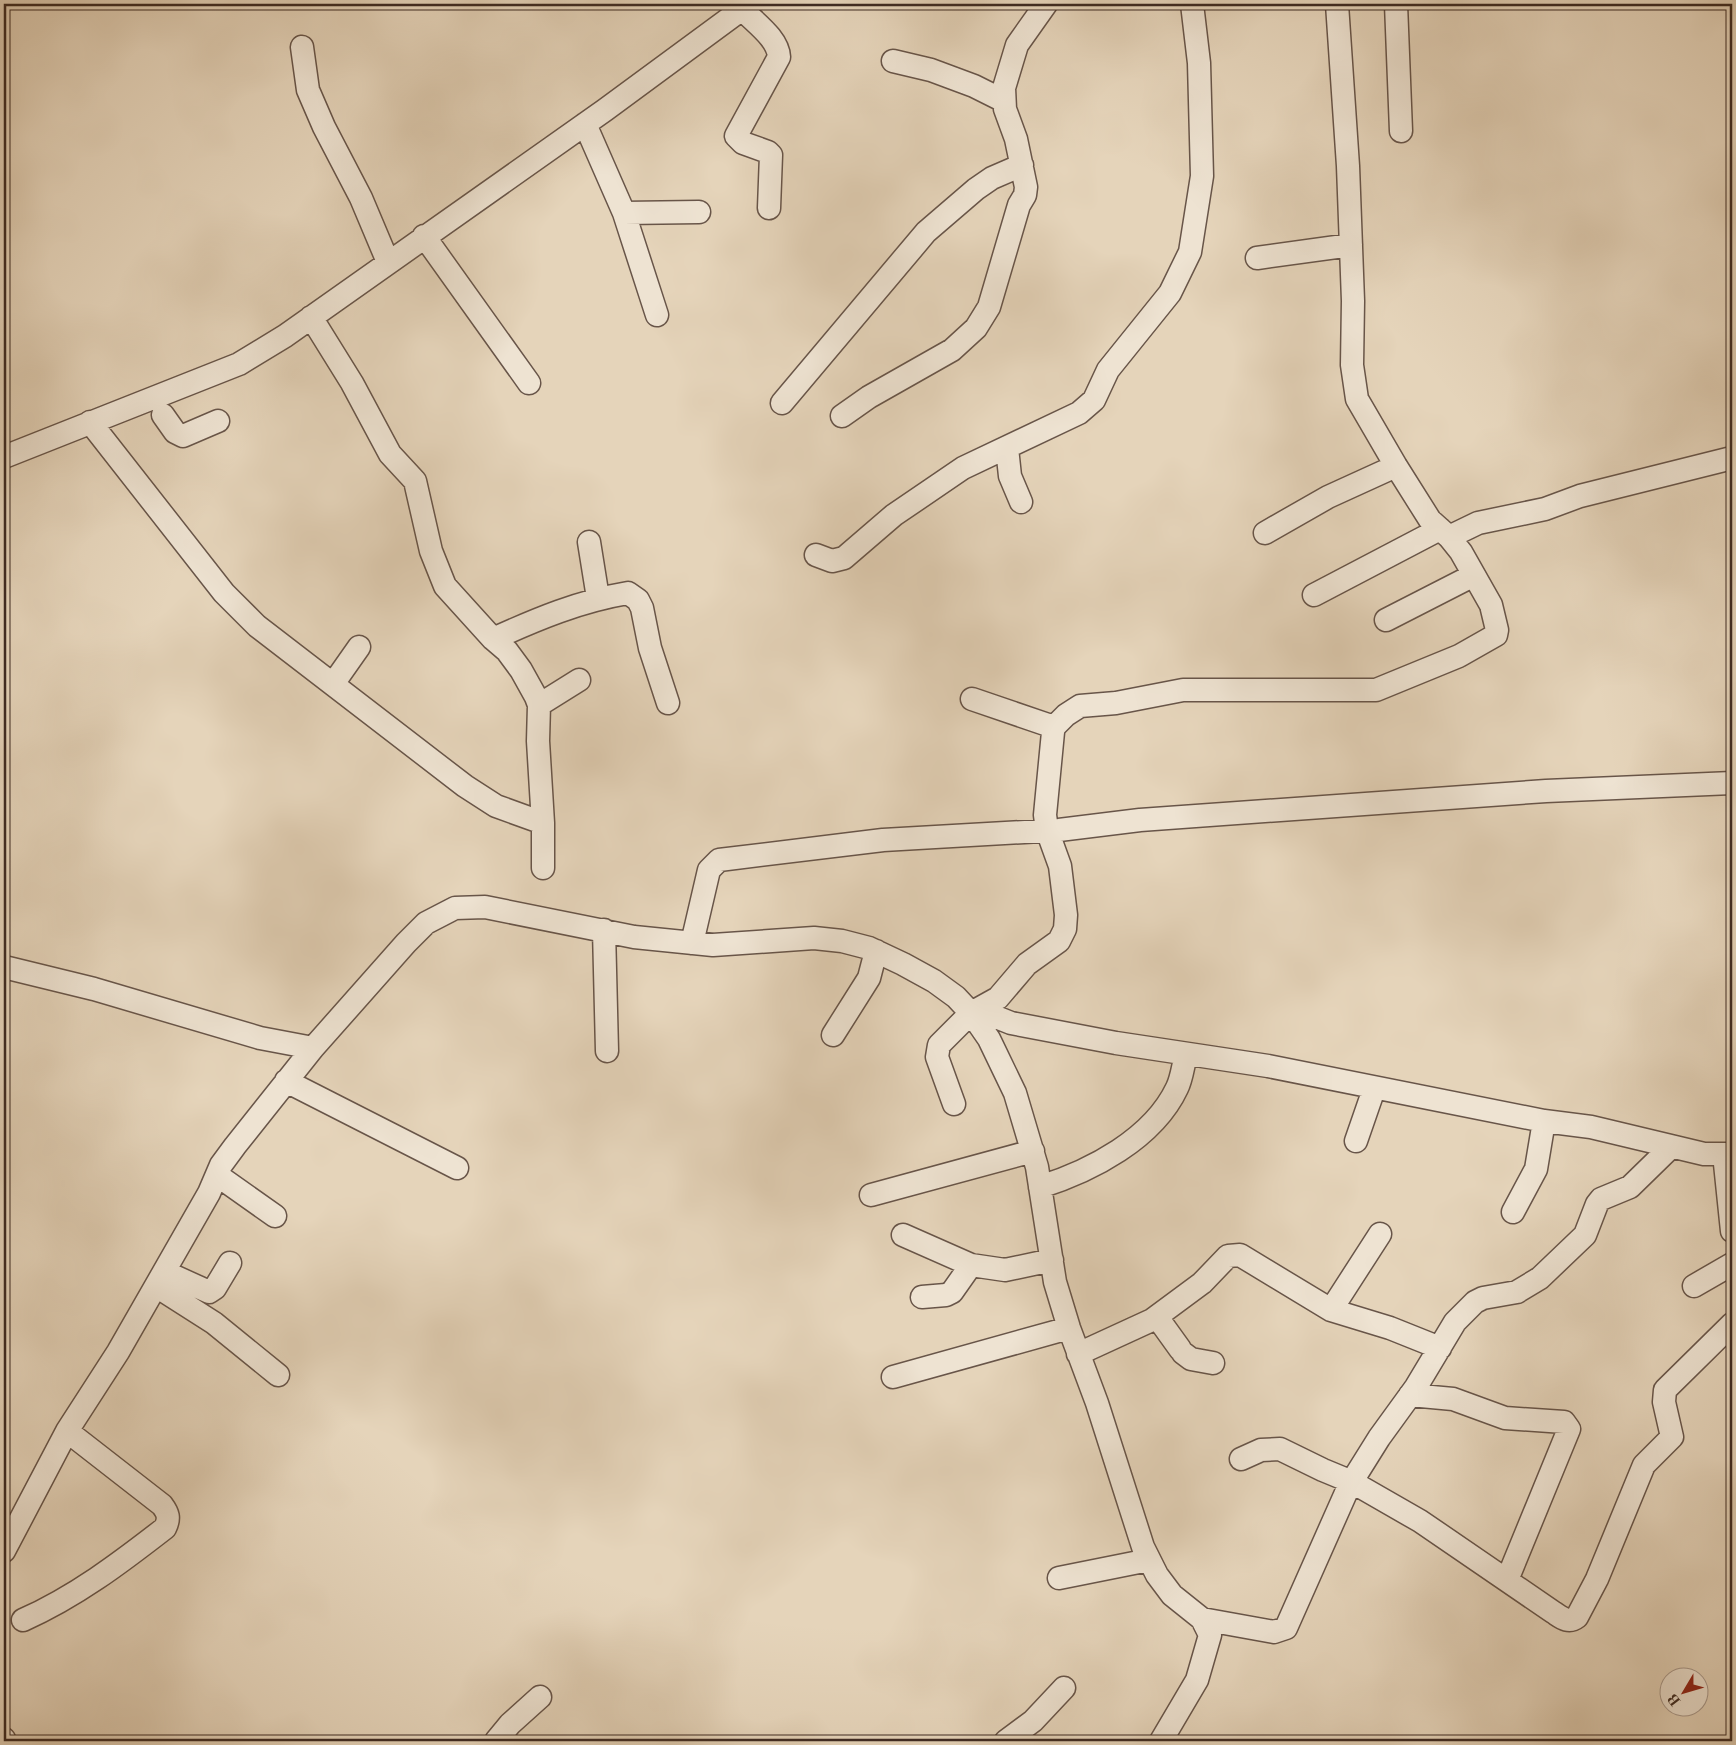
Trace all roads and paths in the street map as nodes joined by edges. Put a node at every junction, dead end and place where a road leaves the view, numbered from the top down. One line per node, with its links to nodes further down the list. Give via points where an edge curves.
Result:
1 (1046, 4): 8 (street, via 1017,45 1004,88)
2 (1192, 4): 27 (street, via 1199,63 1202,176 1190,252 1183,269 1170,293 1108,370 1094,400 1069,419)
3 (1337, 4): 16 (street)
4 (1396, 4): 10 (street)
5 (745, 6): 9 (street); 12 (street, via 779,51 779,57 736,136 743,143 771,155)
6 (302, 47): 18 (street, via 308,90 361,198)
7 (893, 61): 8 (street, via 931,70)
8 (1004, 101): 11 (street)
9 (585, 124): 14 (street); 15 (street)
10 (1401, 131)
11 (1022, 165): 22 (street, via 984,184 926,232); 24 (street, via 1025,195 984,317 952,350)
12 (769, 208)
13 (699, 212): 14 (street)
14 (624, 213): 19 (street)
15 (424, 236): 18 (street); 21 (street)
16 (1351, 245): 17 (street); 30 (street, via 1355,388 1363,411)
17 (1257, 258)
18 (388, 262): 20 (street)
19 (658, 315)
20 (312, 317): 23 (street, via 238,364); 40 (street, via 390,454 415,481 431,551 445,586)
21 (528, 383)
22 (782, 403)
23 (158, 408): 25 (street, via 175,432 183,436); 26 (street)
24 (842, 416)
25 (218, 421)
26 (90, 422): 28 (street); 43 (street, via 224,592 257,626)
27 (1008, 448): 31 (street, via 1010,476); 35 (street, via 977,460 947,478 894,515 844,558 832,561)
28 (4, 457)
29 (1732, 458): 33 (street)
30 (1396, 466): 32 (street, via 1328,496); 33 (street, via 1430,520)
31 (1021, 502)
32 (1265, 533)
33 (1444, 533): 36 (street); 37 (street)
34 (589, 542): 38 (street)
35 (816, 556)
36 (1474, 575): 39 (street); 47 (street, via 1491,605 1496,635 1459,656 1391,685 1376,690 1320,692 1183,690 1080,706 1066,714)
37 (1314, 595)
38 (598, 598): 40 (street); 45 (street, via 628,593 638,600)
39 (1386, 620)
40 (493, 639): 46 (street, via 507,650 521,670)
41 (359, 647): 43 (street)
42 (579, 680): 46 (street)
43 (333, 684): 49 (street, via 465,786 496,806)
44 (972, 699): 47 (street)
45 (668, 703)
46 (539, 705): 49 (street)
47 (1054, 727): 50 (street, via 1045,815)
48 (1732, 783): 50 (street, via 1546,791 1140,820)
49 (543, 823): 51 (street)
50 (1047, 830): 53 (street, via 883,840 719,860 709,870); 56 (street, via 1060,866 1065,929 1059,940 1027,964 998,998)
51 (543, 868)
52 (604, 930): 53 (street); 58 (street, via 485,907 455,908 426,923 406,942); 59 (street)
53 (692, 943): 54 (street, via 713,945 814,938 842,941)
54 (876, 951): 56 (street, via 934,981); 57 (street, via 869,978)
55 (4, 967): 58 (street, via 94,989 260,1038)
56 (978, 1009): 60 (street, via 1011,1022); 63 (street, via 939,1045 937,1051); 67 (street, via 1015,1093)
57 (833, 1035)
58 (313, 1048): 61 (street)
59 (607, 1051)
60 (1186, 1055): 62 (street, via 1268,1066); 71 (street, via 1178,1086 1168,1105 1145,1132 1072,1177)
61 (286, 1081): 69 (street); 70 (street, via 235,1146)
62 (1374, 1088): 64 (street); 65 (street)
63 (954, 1104)
64 (1544, 1122): 66 (street, via 1591,1127); 73 (street, via 1536,1169)
65 (1356, 1141)
66 (1671, 1147): 68 (street, via 1704,1154); 89 (street, via 1630,1187 1601,1199 1585,1235 1540,1278 1517,1292 1475,1302 1455,1322)
67 (1032, 1151): 71 (street); 72 (street)
68 (1728, 1154): 75 (street)
69 (457, 1168)
70 (217, 1175): 74 (street); 82 (street)
71 (1040, 1188): 78 (street)
72 (871, 1195)
73 (1513, 1212)
74 (276, 1216)
75 (1732, 1231)
76 (1380, 1234): 85 (street)
77 (903, 1235): 81 (street)
78 (1052, 1260): 81 (street, via 1006,1270); 88 (street)
79 (230, 1263): 82 (street, via 215,1288 209,1292)
80 (1732, 1264): 83 (street)
81 (971, 1265): 84 (street, via 952,1292)
82 (161, 1279): 92 (street); 95 (street)
83 (1694, 1286)
84 (922, 1297)
85 (1331, 1310): 86 (street, via 1235,1254 1228,1256 1202,1283); 89 (street)
86 (1157, 1316): 90 (street); 91 (street, via 1181,1351 1197,1361)
87 (1732, 1324): 101 (street, via 1665,1390 1664,1402 1672,1437 1644,1465 1597,1579 1577,1617 1568,1621)
88 (1069, 1328): 90 (street); 93 (street)
89 (1440, 1348): 94 (street)
90 (1078, 1354): 99 (street)
91 (1213, 1363)
92 (278, 1375)
93 (893, 1377)
94 (1410, 1395): 97 (street); 101 (street, via 1454,1399 1505,1418 1564,1422 1567,1425 1569,1429)
95 (66, 1431): 98 (street); 103 (street, via 162,1505 168,1522 158,1534 97,1579 50,1608)
96 (1241, 1459): 97 (street, via 1261,1450 1280,1449)
97 (1352, 1482): 101 (street, via 1420,1521); 102 (street, via 1286,1628 1274,1632)
98 (4, 1551)
99 (1150, 1560): 100 (street); 102 (street, via 1172,1595)
100 (1059, 1578)
101 (1507, 1580)
102 (1202, 1619): 108 (street, via 1210,1635 1197,1680)
103 (23, 1620)
104 (1064, 1688): 107 (street, via 1033,1721)
105 (540, 1697): 106 (street)
106 (496, 1741)
107 (1006, 1741)
108 (1161, 1741)

